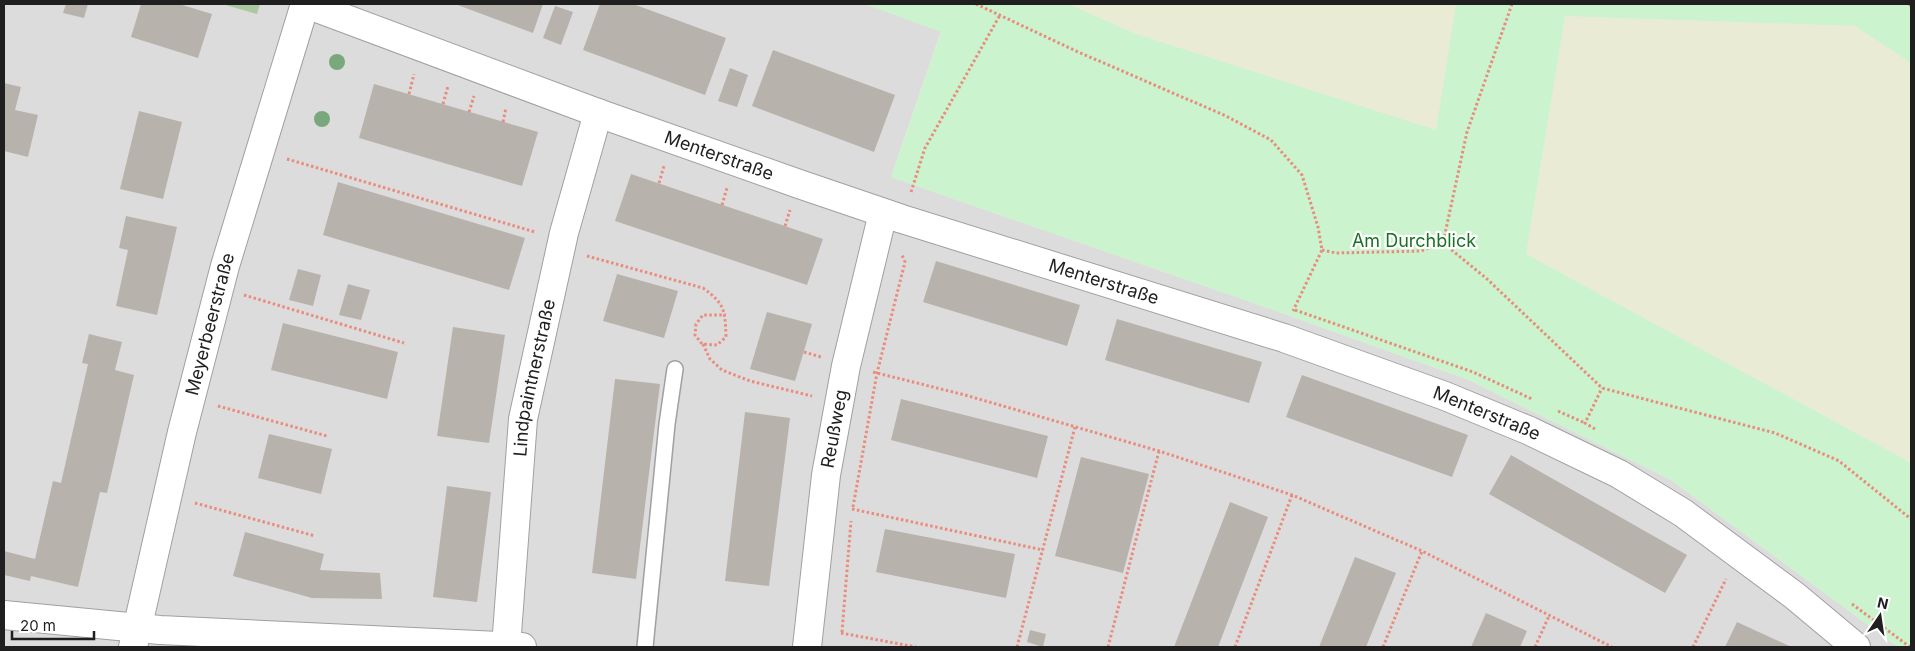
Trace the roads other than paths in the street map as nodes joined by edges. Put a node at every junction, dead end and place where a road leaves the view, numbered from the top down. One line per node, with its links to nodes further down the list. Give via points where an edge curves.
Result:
1 (306, 4): 2 (street, Menterstraße); 6 (street, Meyerbeerstraße, via 220,287)
2 (598, 113): 3 (street, Menterstraße); 7 (street, Lindpaintnerstraße, via 561,244 523,419)
3 (893, 216): 9 (street, Reußweg, via 846,366 826,475); 10 (street, Menterstraße, via 1284,338 1445,396 1530,431 1619,474 1683,513 1795,596)
4 (675, 369): 8 (lane)
5 (4, 616): 6 (street)
6 (135, 638): 7 (street)
7 (511, 647)
8 (645, 647)
9 (807, 647)
10 (1856, 647)

